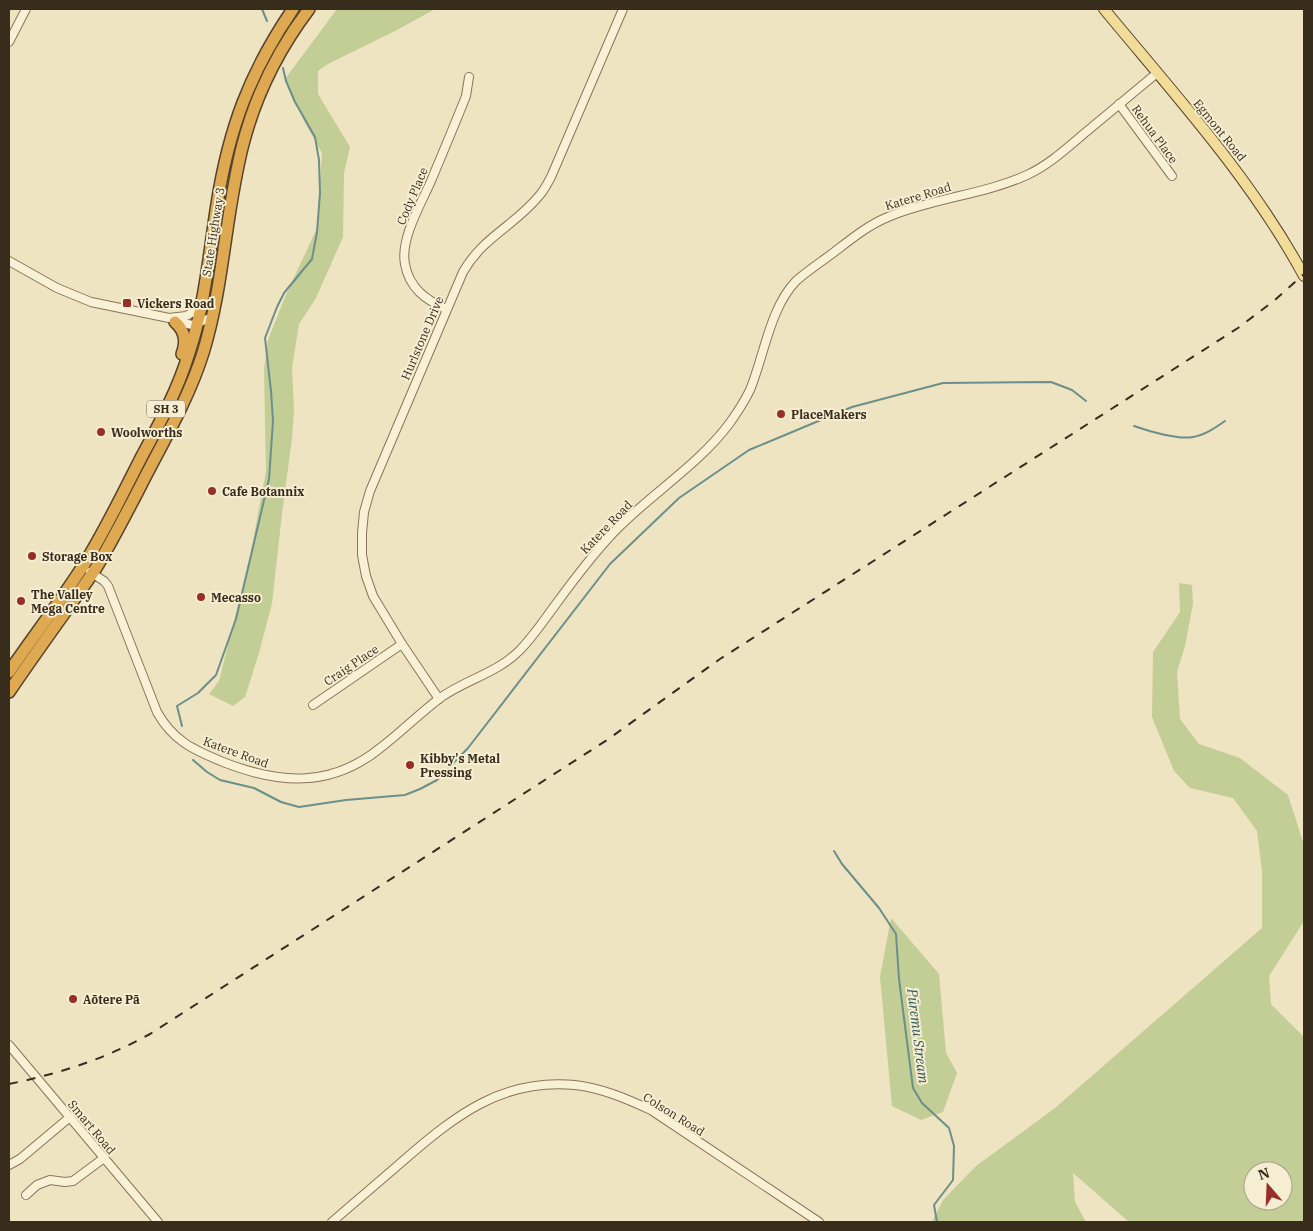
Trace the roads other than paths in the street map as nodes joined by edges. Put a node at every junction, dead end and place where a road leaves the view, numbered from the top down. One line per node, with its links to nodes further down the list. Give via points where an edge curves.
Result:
1 (26, 9): 6 (street)
2 (294, 9): 13 (highway, State Highway 3 / SH 3, via 266,50 238,112 223,170)
3 (309, 9): 15 (highway, State Highway 3 / SH 3, via 276,58 250,119 242,146)
4 (624, 9): 14 (street, Hurlstone Drive, via 546,187 470,259)
5 (1104, 9): 7 (main road, Egmont Road)
6 (9, 42)
7 (1157, 73): 9 (street, Katere Road); 12 (main road, Egmont Road, via 1233,166 1277,228)
8 (469, 77): 14 (street, Cody Place, via 466,96 412,225 404,252 413,286 421,295)
9 (1119, 104): 10 (street, Rehua Place); 23 (street, Katere Road, via 1049,163 1030,174 885,217 857,234 797,281 783,298 750,390 718,436 616,530 515,655)
10 (1172, 176)
11 (9, 261): 16 (street, via 79,298)
12 (1304, 276)
13 (201, 308): 16 (street); 17 (highway, State Highway 3 / SH 3)
14 (446, 310): 20 (street, Hurlstone Drive, via 378,470 364,512 362,554 366,576 382,614)
15 (213, 317): 17 (street); 19 (highway, State Highway 3 / SH 3, via 197,370 173,424 124,518)
16 (172, 320): 17 (street); 18 (highway, via 183,331 185,343 173,380)
17 (198, 324): 18 (highway, State Highway 3 / SH 3)
18 (170, 402): 19 (highway, State Highway 3 / SH 3)
19 (87, 570): 21 (highway, State Highway 3 / SH 3); 22 (highway, State Highway 3 / SH 3); 23 (street, Katere Road, via 108,586 151,699 165,725 184,744 238,768 284,779 328,775 360,762 378,750)
20 (402, 644): 23 (street, Hurlstone Drive); 24 (street, Craig Place)
21 (9, 672)
22 (9, 692)
23 (439, 699)
24 (313, 705)
25 (9, 1045): 26 (street, Smart Road)
26 (70, 1117): 27 (street, Smart Road); 28 (street)
27 (104, 1158): 29 (street, via 73,1181 50,1180 37,1185); 30 (street, Smart Road)
28 (9, 1166)
29 (26, 1196)
30 (158, 1222)
31 (332, 1222): 32 (street, Colson Road, via 462,1113 507,1091 557,1084 596,1089 651,1110)
32 (819, 1222)

